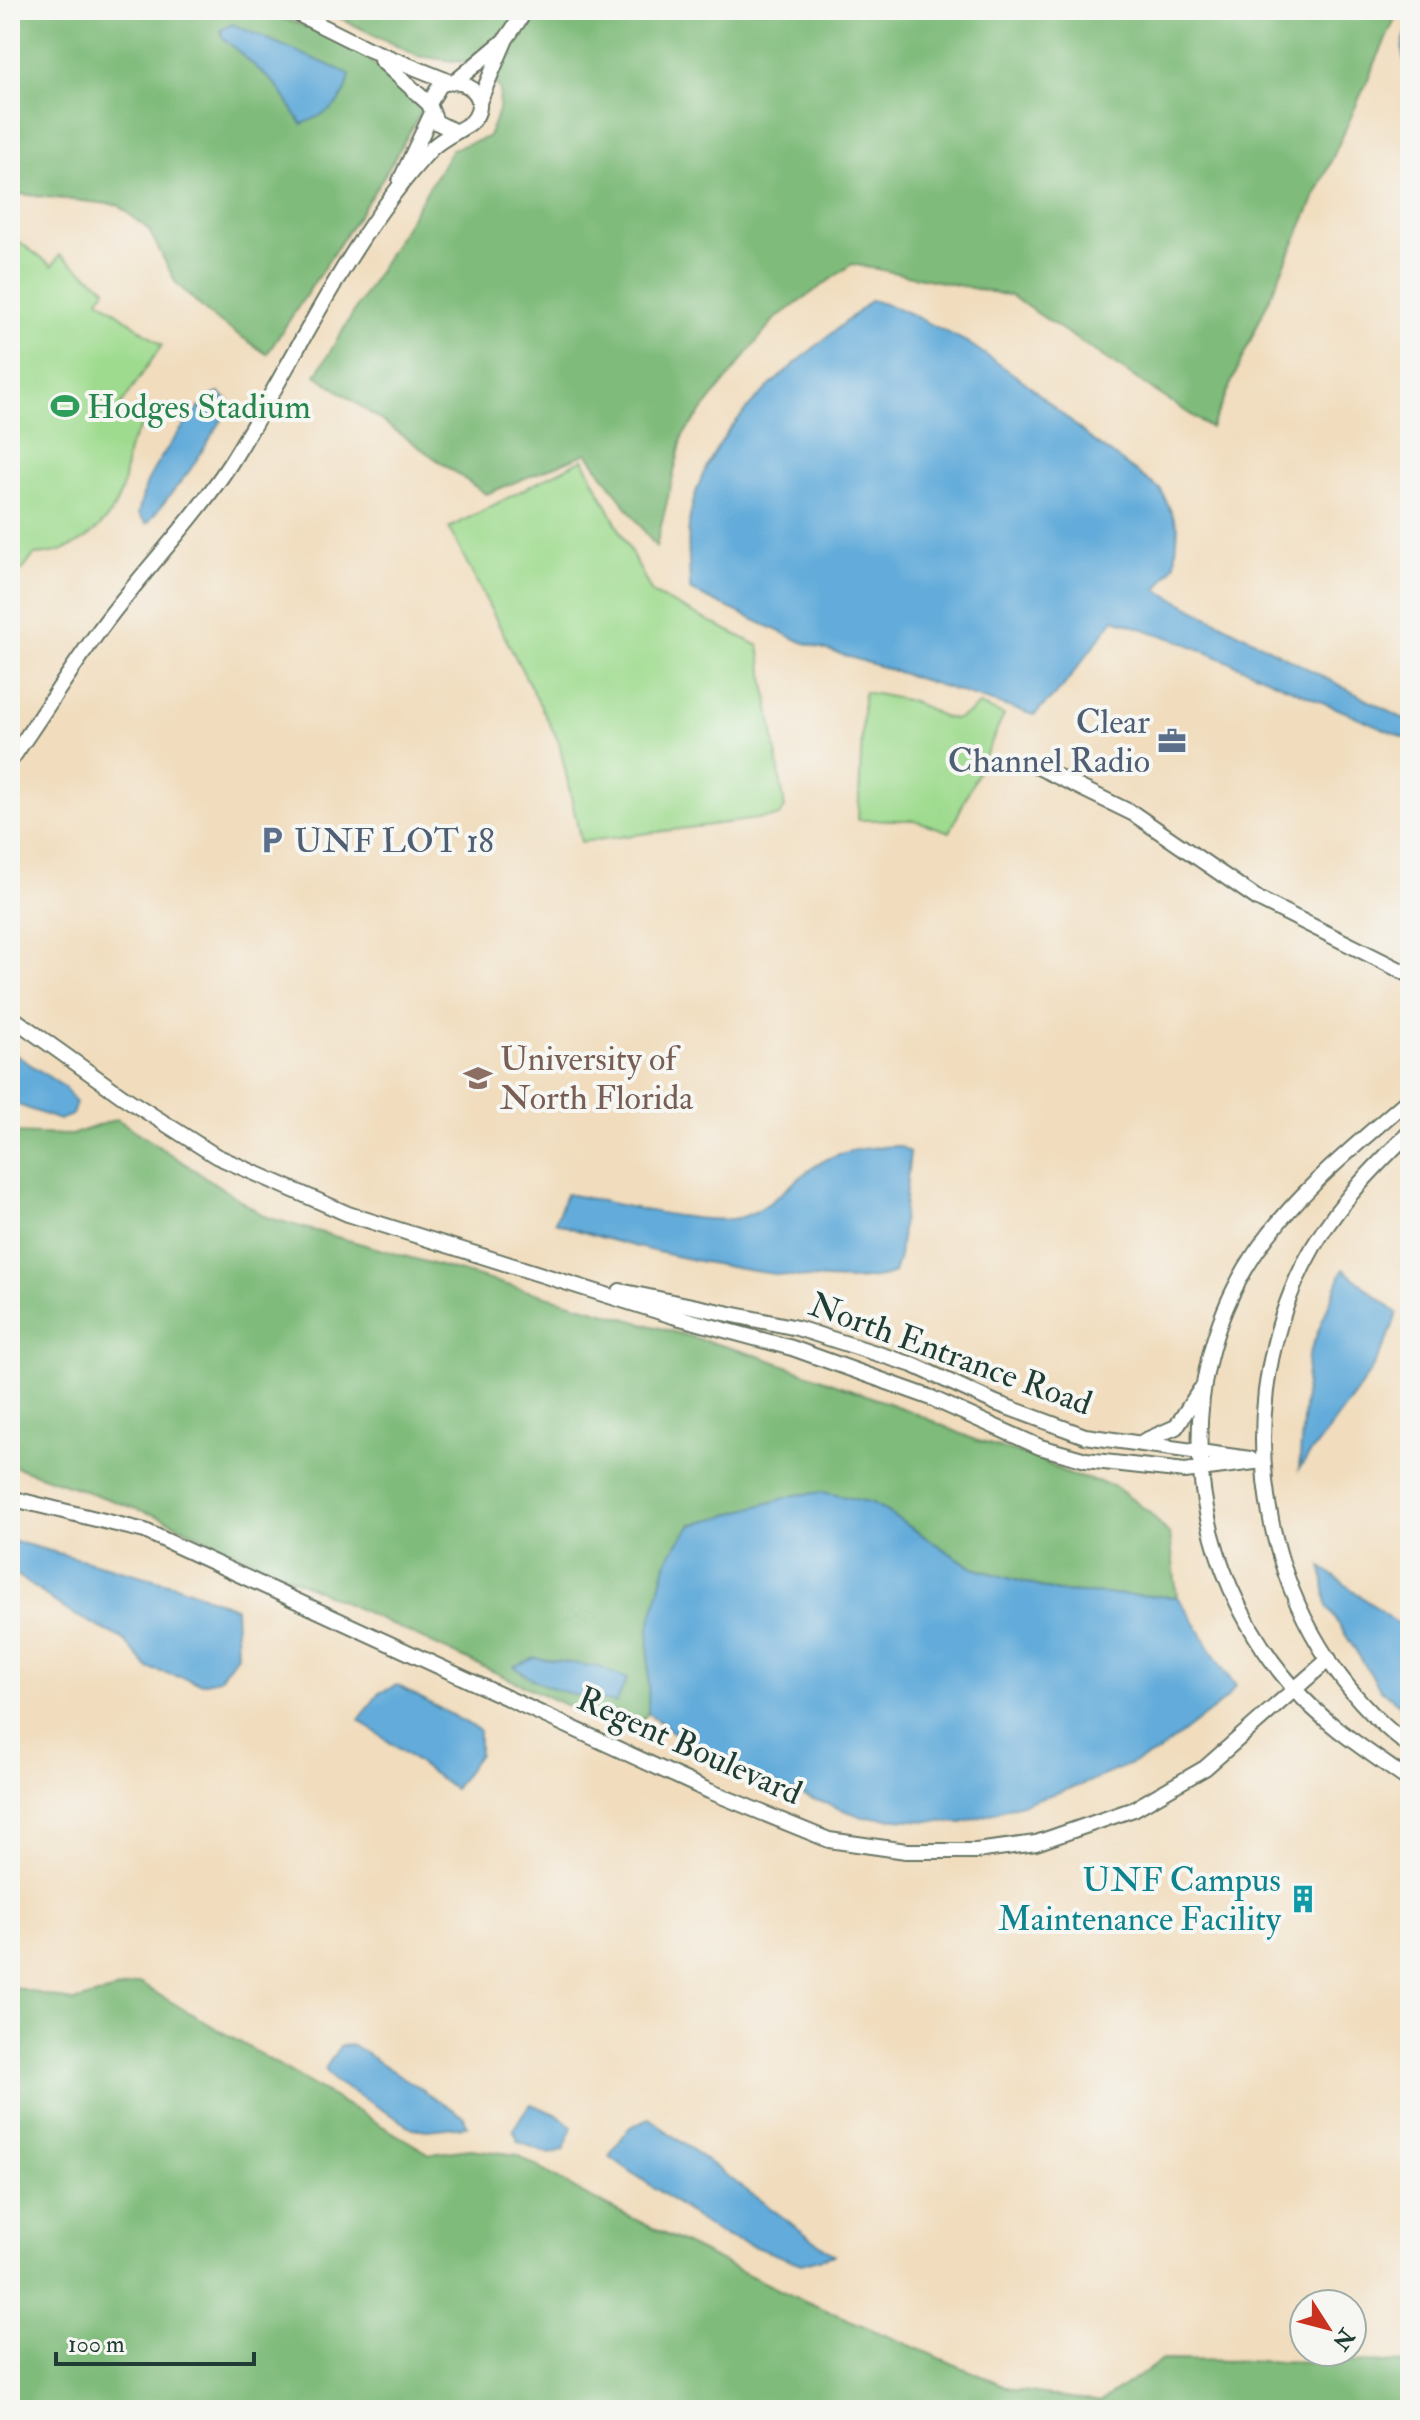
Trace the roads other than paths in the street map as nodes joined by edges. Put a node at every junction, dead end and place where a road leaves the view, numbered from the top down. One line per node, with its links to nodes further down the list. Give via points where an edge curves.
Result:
1 (290, 10): 4 (street)
2 (526, 10): 3 (street)
3 (506, 39): 5 (street); 6 (street)
4 (368, 49): 5 (street); 7 (street)
5 (452, 81): 6 (street, via 469,86); 7 (street, via 434,91)
6 (479, 102): 8 (street, via 469,125)
7 (430, 110): 8 (street, via 436,122); 9 (street)
8 (452, 130): 9 (street)
9 (399, 185): 10 (street, via 331,287 228,467 109,618)
10 (10, 761)
11 (1038, 767): 12 (street, via 1134,814 1258,899)
12 (1410, 975)
13 (10, 1016): 16 (street, North Entrance Road, via 122,1096 248,1172 348,1214)
14 (1410, 1098): 19 (street, via 1294,1202 1255,1253 1230,1299)
15 (1410, 1132): 22 (street, via 1342,1203 1290,1293 1268,1370)
16 (582, 1285): 17 (street, North Entrance Road, via 713,1308); 18 (street, North Entrance Road)
17 (851, 1345): 18 (street); 20 (street, North Entrance Road, via 913,1365 1052,1426)
18 (868, 1374): 23 (street, North Entrance Road, via 1040,1447 1120,1466)
19 (1204, 1383): 20 (street, via 1176,1427); 21 (street)
20 (1135, 1443): 21 (street, North Entrance Road)
21 (1199, 1450): 22 (street, North Entrance Road); 23 (street)
22 (1262, 1461): 23 (street, North Entrance Road); 25 (street, via 1286,1575)
23 (1199, 1470): 26 (street, via 1223,1576 1243,1619)
24 (10, 1498): 26 (street, Regent Boulevard, via 145,1531 709,1791 829,1840 906,1851 976,1851 1036,1843 1090,1827 1134,1809 1205,1768)
25 (1329, 1659): 26 (street, Regent Boulevard); 27 (street, via 1351,1690)
26 (1294, 1689): 28 (street, via 1344,1735)
27 (1410, 1747)
28 (1410, 1781)

